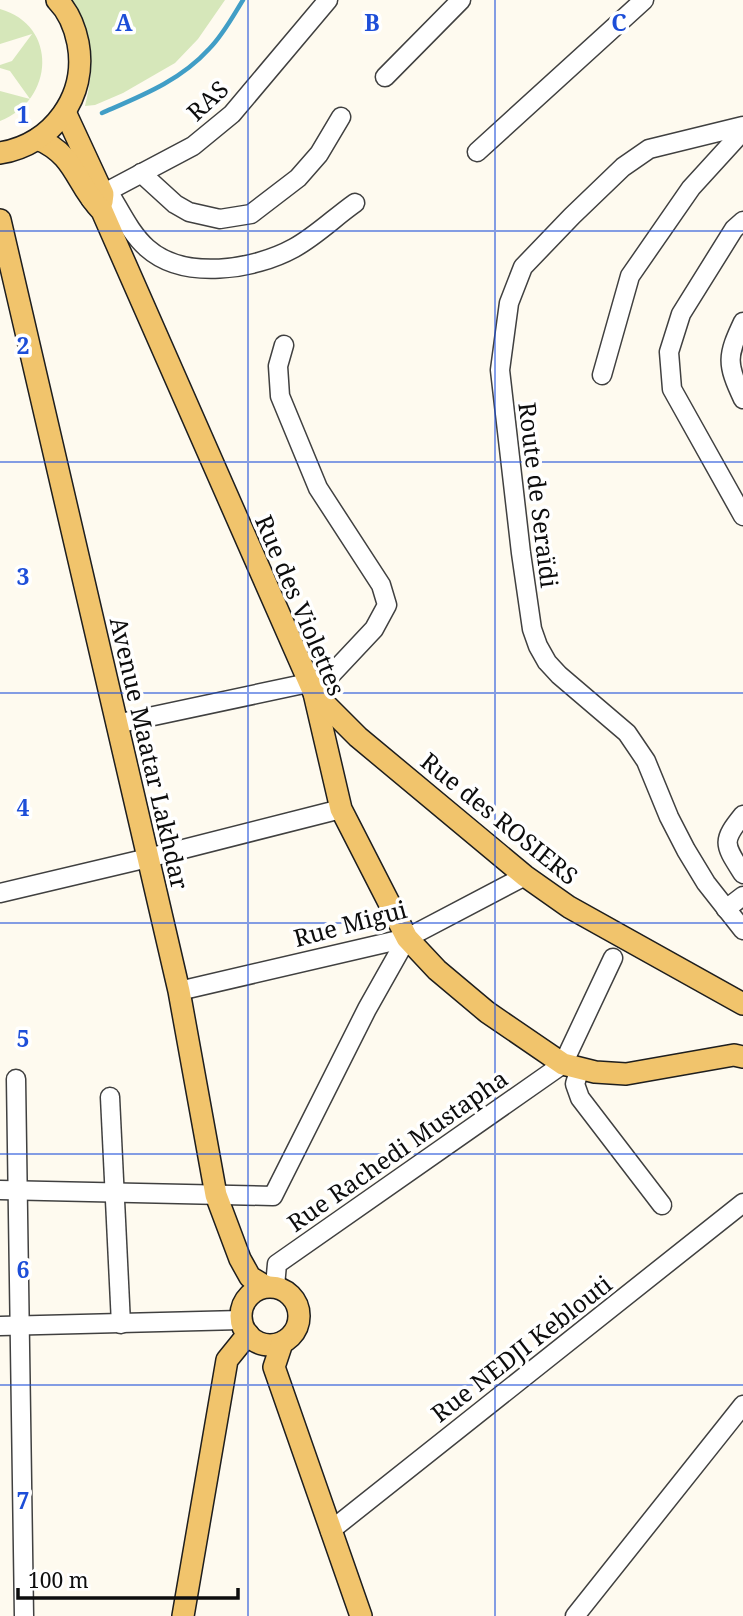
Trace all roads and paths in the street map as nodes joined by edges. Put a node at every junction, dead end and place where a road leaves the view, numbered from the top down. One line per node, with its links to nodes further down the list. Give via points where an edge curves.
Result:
1 (57, 0): 6 (main road, via 75,30 80,58 77,86)
2 (328, 0): 12 (street, RAS, via 232,114 193,146)
3 (461, 0): 5 (street)
4 (644, 0): 10 (street)
5 (385, 78)
6 (65, 112): 9 (main road); 13 (main road)
7 (341, 117): 12 (street, via 298,178 251,214 220,219 196,214 175,204)
8 (743, 128): 19 (street, via 691,188 630,276); 31 (street, Route de Seraïdi, via 649,149 572,216 523,267 509,303 500,370 521,553 538,646 559,675 627,733 646,761 686,850)
9 (38, 139): 11 (main road); 13 (main road, via 70,161)
10 (477, 152)
11 (0, 153)
12 (141, 173): 13 (street, RAS)
13 (101, 199): 14 (street, via 149,250 182,267 201,270 258,262 294,248); 22 (main road, Rue des Violettes)
14 (355, 203)
15 (0, 219): 23 (main road, Avenue Maatar Lakhdar)
16 (743, 221): 21 (street, via 681,314 669,352 672,389)
17 (743, 321): 20 (street, via 729,351)
18 (284, 345): 22 (street, via 278,366 279,396 318,488 381,585 387,605 374,629 327,679)
19 (602, 375)
20 (743, 399)
21 (743, 516)
22 (311, 687): 23 (street); 24 (main road, Rue des Violettes); 28 (main road, Rue des ROSIERS, via 358,737)
23 (116, 724): 26 (main road, Avenue Maatar Lakhdar)
24 (341, 809): 26 (street); 33 (main road, Rue des Violettes)
25 (743, 814): 27 (street, via 727,839)
26 (148, 858): 29 (street); 35 (main road, Avenue Maatar Lakhdar)
27 (741, 867)
28 (525, 876): 33 (street, Rue Migui); 36 (main road, Rue des ROSIERS, via 569,906)
29 (0, 893)
30 (743, 896): 31 (street)
31 (726, 909): 32 (street, Route de Seraïdi)
32 (743, 930)
33 (407, 938): 35 (street, Rue Migui); 38 (main road, Rue des Violettes, via 487,1012); 44 (street, via 273,1196)
34 (613, 958): 38 (street)
35 (178, 991): 44 (main road, Avenue Maatar Lakhdar)
36 (743, 1004)
37 (743, 1057): 38 (main road, Rue des Violettes, via 626,1074)
38 (571, 1066): 46 (street, via 580,1098); 47 (street, Rue Rachedi Mustapha, via 277,1264)
39 (16, 1079): 42 (street)
40 (110, 1097): 43 (street)
41 (0, 1190): 42 (street)
42 (19, 1190): 43 (street); 49 (street)
43 (115, 1192): 44 (street); 48 (street)
44 (216, 1195): 47 (main road, Avenue Maatar Lakhdar, via 250,1278)
45 (743, 1203): 54 (street, Rue NEDJI Keblouti)
46 (662, 1205)
47 (270, 1286): 51 (main road, via 244,1302); 52 (main road, via 291,1295 300,1312 296,1331)
48 (121, 1324): 49 (street); 51 (street)
49 (21, 1325): 50 (street); 55 (street)
50 (0, 1326)
51 (244, 1327): 52 (main road, via 264,1345); 56 (main road, via 227,1360)
52 (282, 1343): 54 (main road, via 274,1367)
53 (743, 1405): 58 (street)
54 (330, 1531): 57 (main road)
55 (24, 1616)
56 (183, 1616)
57 (360, 1616)
58 (575, 1616)

